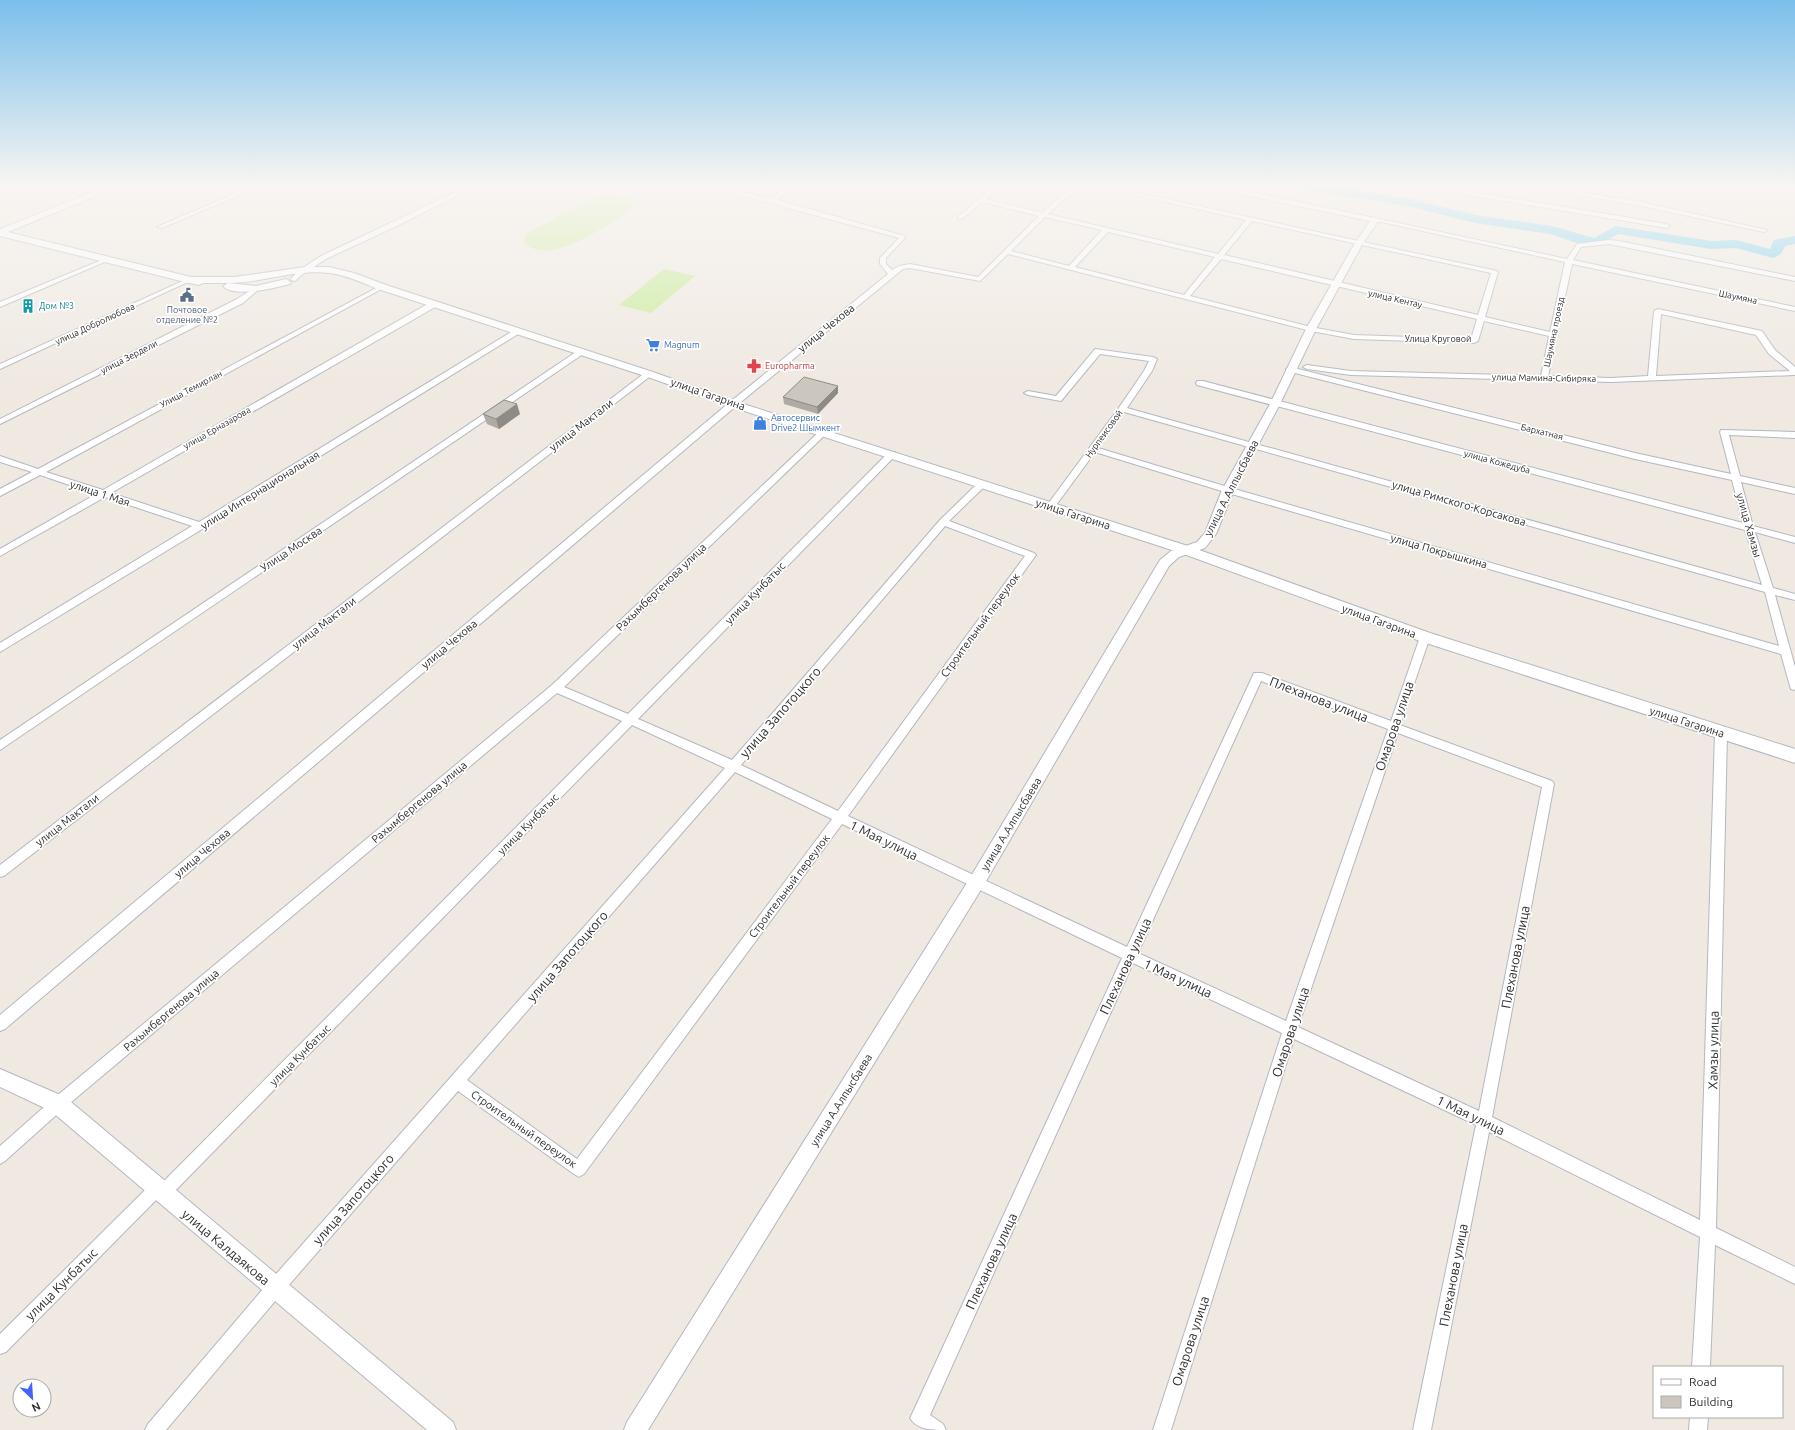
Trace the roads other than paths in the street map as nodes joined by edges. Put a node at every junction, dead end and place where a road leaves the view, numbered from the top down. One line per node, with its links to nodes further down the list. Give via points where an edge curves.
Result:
1 (77, 253): 15 (main road, улица Гагарина)
2 (336, 253): 18 (street)
3 (888, 253): 19 (street, via 883,258 883,264)
4 (1006, 253): 19 (street, улица Чехова, via 980,279 918,266 901,267)
5 (1010, 253): 17 (street, Улица Круговой)
6 (1084, 253): 17 (street)
7 (1202, 253): 14 (street, улица Кентау)
8 (1223, 253): 14 (street)
9 (1354, 253): 26 (street, улица А.Алпысбаева)
10 (1405, 253): 33 (street, Улица Круговой, via 1495,272)
11 (1530, 253): 16 (street, Шаумяна)
12 (1574, 253): 16 (street, Шаумяна проезд)
13 (1663, 253): 21 (street, Шаумяна проезд)
14 (1220, 257): 26 (street, улица Кентау); 29 (street)
15 (106, 260): 22 (main road, улица Гагарина); 31 (street)
16 (1569, 261): 32 (street, Шаумяна); 36 (street, Шаумяна проезд)
17 (1070, 268): 29 (street, Улица Круговой)
18 (305, 270): 20 (main road, улица Гагарина, via 329,270); 23 (main road, улица Гагарина); 24 (street)
19 (892, 274): 46 (street, улица Чехова)
20 (350, 275): 24 (main road, улица Гагарина, via 327,273); 27 (main road, улица Гагарина)
21 (1795, 279)
22 (189, 280): 25 (main road, улица Гагарина); 38 (street, улица Добролюбова)
23 (275, 280): 24 (main road, улица Гагарина); 25 (main road, улица Гагарина); 28 (main road, улица Гагарина)
24 (293, 280)
25 (231, 283): 28 (main road, улица Гагарина)
26 (1336, 285): 33 (street, улица Кентау); 34 (street, улица А.Алпысбаева)
27 (382, 287): 30 (main road, улица Гагарина); 56 (street, Улица Темирлан)
28 (256, 289): 49 (street, улица Зердели, via 240,301)
29 (1186, 297): 34 (street, Улица Круговой)
30 (434, 304): 35 (main road, улица Гагарина); 62 (street, улица Ерназарова)
31 (0, 305)
32 (1795, 309)
33 (1482, 319): 34 (street, Улица Круговой, via 1474,341 1354,337); 36 (street, улица Кентау)
34 (1311, 330): 39 (street, улица А.Алпысбаева)
35 (519, 331): 37 (main road, улица Гагарина); 65 (street, улица Интернациональная)
36 (1553, 335): 42 (street, Шаумяна проезд)
37 (582, 352): 41 (main road, улица Гагарина); 80 (street, Улица Москва)
38 (0, 367)
39 (1292, 368): 42 (street, улица Мамина-Сибиряка, via 1351,373); 47 (street, улица А.Алпысбаева); 57 (street, Бархатная, via 1635,456)
40 (1795, 372): 43 (street, улица Мамина-Сибиряка); 43 (street, via 1772,352 1759,333 1658,310)
41 (649, 374): 46 (main road, улица Гагарина); 84 (street, улица Мактали)
42 (1544, 378): 43 (street, улица Мамина-Сибиряка)
43 (1652, 378)
44 (1200, 383): 47 (street, улица Кожедуба)
45 (1028, 393): 48 (street, Нурпеисовой, via 1058,399 1098,351 1153,359 1148,371)
46 (733, 404): 50 (main road, улица Гагарина); 87 (street, улица Чехова)
47 (1275, 404): 52 (street, улица А.Алпысбаева); 66 (street, улица Кожедуба)
48 (1122, 409): 52 (street, улица Римского-Корсакова); 53 (street, Нурпеисовой)
49 (0, 422)
50 (824, 432): 54 (main road, улица Гагарина); 76 (street, Рахымбергенова улица)
51 (1795, 435): 57 (street, улица Хамзы, via 1724,432)
52 (1252, 446): 59 (street, улица А.Алпысбаева); 70 (street, улица Римского-Корсакова)
53 (1094, 449): 59 (street, улица Покрышкина); 63 (street, Нурпеисовой)
54 (892, 454): 58 (main road, улица Гагарина); 77 (street, улица Кунбатыс)
55 (0, 459): 56 (street, улица 1 Мая)
56 (37, 472): 61 (street, Улица Темирлан); 62 (street, улица 1 Мая)
57 (1736, 479): 60 (street, Бархатная); 66 (street, улица Хамзы)
58 (982, 484): 63 (main road, улица Гагарина); 64 (street, улица Запотоцкого)
59 (1228, 490): 68 (street, улица А.Алпысбаева, via 1210,534 1201,545); 74 (street, улица Покрышкина)
60 (1795, 491)
61 (0, 493)
62 (102, 494): 65 (street, улица 1 Мая); 69 (street, улица Ерназарова)
63 (1051, 506): 68 (main road, улица Гагарина)
64 (943, 522): 82 (street, улица Запотоцкого); 83 (street, Строительный переулок, via 1031,555)
65 (201, 526): 73 (street, улица Интернациональная)
66 (1749, 529): 67 (street, улица Кожедуба); 70 (street, улица Хамзы)
67 (1795, 540)
68 (1186, 550): 72 (main road, улица Гагарина); 85 (street, улица А.Алпысбаева, via 1175,554 1164,563)
69 (0, 553)
70 (1769, 590): 71 (street, улица Римского-Корсакова); 74 (street, улица Хамзы)
71 (1795, 597)
72 (1425, 637): 78 (street, Омарова улица); 79 (main road, улица Гагарина)
73 (0, 648)
74 (1790, 658): 75 (street, улица Хамзы)
75 (1795, 686)
76 (556, 688): 77 (street, 1 Мая улица); 91 (street, Рахымбергенова улица)
77 (630, 721): 82 (street, 1 Мая улица, via 691,746); 94 (street, улица Кунбатыс)
78 (1394, 728): 86 (street, Плеханова улица, via 1258,676); 88 (street, Омарова улица); 92 (street, Плеханова улица, via 1548,784)
79 (1721, 733): 81 (main road, улица Гагарина); 95 (street, Хамзы улица)
80 (0, 746)
81 (1795, 756)
82 (733, 767): 83 (street, 1 Мая улица); 90 (street, улица Запотоцкого)
83 (840, 818): 85 (street, 1 Мая улица); 90 (street, Строительный переулок, via 579,1169)
84 (0, 872)
85 (976, 883): 86 (street, 1 Мая улица); 103 (street, улица А.Алпысбаева)
86 (1130, 956): 88 (street, 1 Мая улица); 104 (street, Плеханова улица, via 919,1418)
87 (0, 1024)
88 (1290, 1030): 92 (street, 1 Мая улица); 105 (street, Омарова улица)
89 (0, 1078): 91 (street, улица Калдаякова)
90 (456, 1081): 97 (street, улица Запотоцкого)
91 (58, 1104): 93 (street, Рахымбергенова улица); 94 (street, улица Калдаякова)
92 (1484, 1121): 95 (street, 1 Мая улица); 106 (street, Плеханова улица)
93 (0, 1156)
94 (160, 1191): 97 (street, улица Калдаякова); 98 (street, улица Кунбатыс)
95 (1708, 1233): 96 (street, 1 Мая улица); 99 (street, Хамзы улица)
96 (1795, 1276)
97 (275, 1288): 101 (street, улица Запотоцкого); 102 (street, улица Калдаякова)
98 (0, 1346)
99 (1701, 1366)
100 (1699, 1418): 107 (street)
101 (154, 1430)
102 (445, 1430)
103 (635, 1430)
104 (937, 1430)
105 (1162, 1430)
106 (1422, 1430)
107 (1698, 1430)

